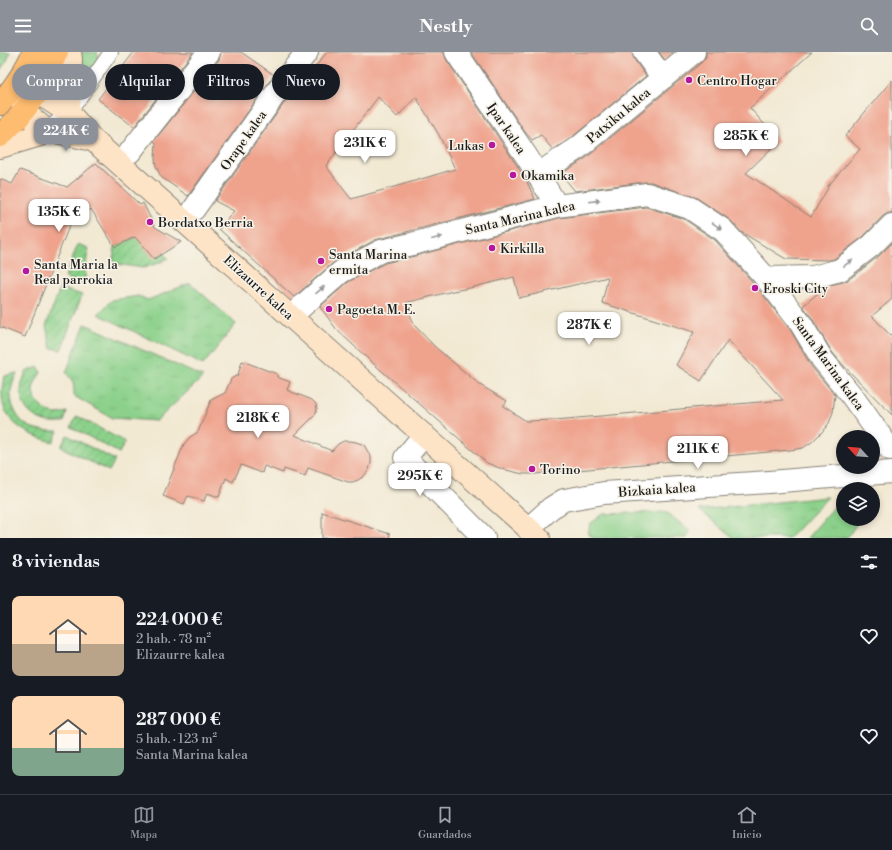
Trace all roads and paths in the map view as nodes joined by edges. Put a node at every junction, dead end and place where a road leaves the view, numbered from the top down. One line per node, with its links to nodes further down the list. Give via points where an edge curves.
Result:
1 (34, 52): 17 (highway, via 29,64)
2 (44, 52): 11 (main road)
3 (57, 52): 12 (highway)
4 (70, 52): 18 (main road)
5 (111, 52): 18 (lane)
6 (209, 52): 23 (street)
7 (307, 52): 26 (street, Orape kalea)
8 (456, 52): 24 (street, Ipar kalea)
9 (644, 52): 13 (street)
10 (694, 52): 13 (street, Patxiku kalea)
11 (38, 64)
12 (51, 64)
13 (663, 78): 24 (street, Patxiku kalea, via 578,148)
14 (13, 100): 17 (main road)
15 (29, 100): 19 (main road, via 28,115); 20 (highway, via 18,118)
16 (49, 100): 18 (main road, Elizaurre kalea)
17 (0, 104)
18 (69, 113): 19 (lane); 21 (main road, Elizaurre kalea)
19 (46, 130): 21 (main road); 22 (main road, via 40,135)
20 (0, 136)
21 (93, 140): 29 (main road, Elizaurre kalea)
22 (0, 147)
23 (130, 152)
24 (538, 174): 25 (street, Ipar kalea)
25 (557, 206): 28 (street, Santa Marina kalea, one-way to 28, via 647,194 690,208 723,230); 29 (street, Santa Marina kalea, one-way to 25, via 341,272 381,251)
26 (194, 209)
27 (892, 224): 28 (street, one-way to 27, via 813,277 840,270 871,246)
28 (766, 278): 31 (street, Santa Marina kalea, via 801,324 822,359)
29 (291, 316): 30 (main road, Elizaurre kalea)
30 (424, 435): 32 (street); 34 (main road, Elizaurre kalea)
31 (890, 449)
32 (405, 458): 35 (street, via 413,481 443,508); 36 (street)
33 (892, 472): 34 (street, Bizkaia kalea, via 604,493 564,500 551,508)
34 (533, 533)
35 (463, 538)
36 (484, 538)

